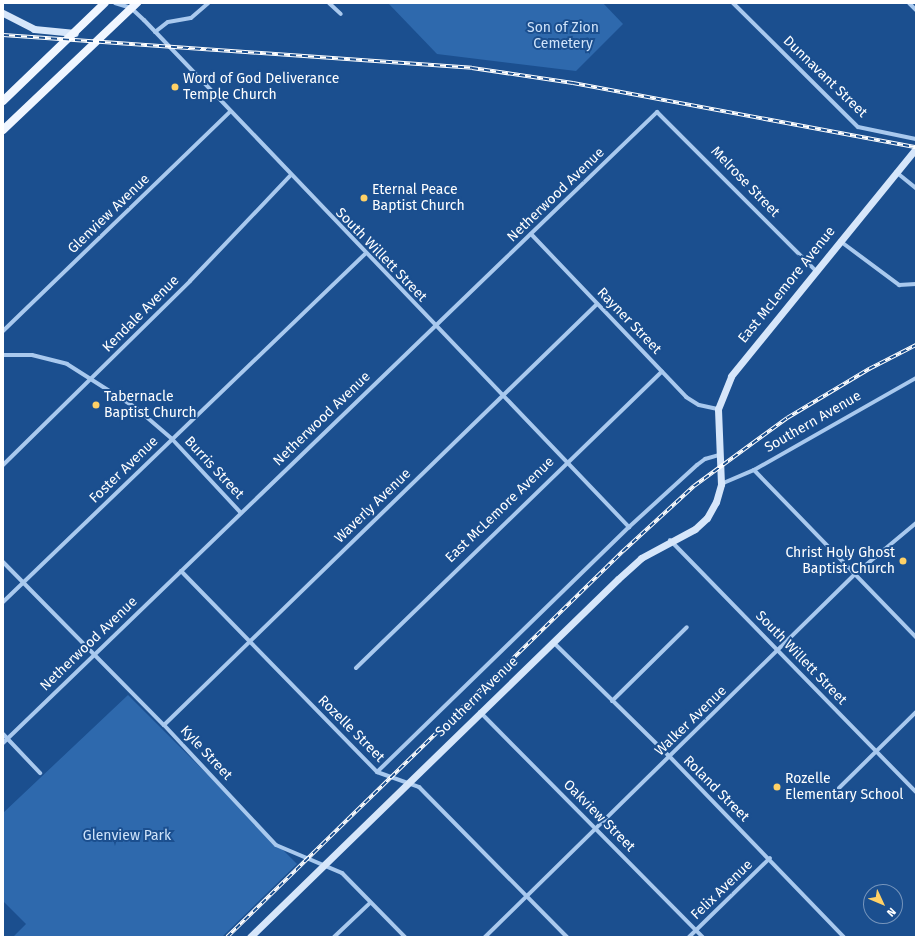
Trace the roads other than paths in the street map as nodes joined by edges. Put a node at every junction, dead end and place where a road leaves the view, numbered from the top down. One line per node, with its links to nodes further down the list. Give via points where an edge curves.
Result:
1 (105, 3): 12 (main road)
2 (115, 3): 7 (street, South Willett Street)
3 (208, 3): 11 (street, via 191,18 168,22)
4 (329, 3): 10 (street)
5 (733, 3): 17 (street, Dunnavant Street, via 858,127)
6 (909, 3): 8 (street)
7 (134, 6): 11 (street, South Willett Street); 16 (main road)
8 (916, 10)
9 (3, 13): 12 (main road, via 34,28)
10 (341, 14)
11 (155, 32): 14 (street, South Willett Street)
12 (75, 33): 13 (main road)
13 (3, 102)
14 (230, 112): 20 (street, South Willett Street); 29 (street, Glenview Avenue)
15 (658, 112): 22 (street, Netherwood Avenue); 25 (street, Melrose Street)
16 (3, 130)
17 (916, 139)
18 (916, 148): 19 (main road, East McLemore Avenue)
19 (896, 172): 21 (street); 23 (main road, East McLemore Avenue)
20 (290, 176): 24 (street, South Willett Street); 33 (street, Kendale Avenue)
21 (916, 188)
22 (531, 234): 27 (street, Rayner Street); 28 (street, Netherwood Avenue)
23 (840, 241): 25 (main road, East McLemore Avenue); 26 (street, via 899,285)
24 (365, 254): 28 (street, South Willett Street); 36 (street, Foster Avenue)
25 (816, 270): 35 (main road, East McLemore Avenue, via 731,376)
26 (916, 284)
27 (597, 304): 31 (street, Rayner Street); 34 (street, Waverly Avenue)
28 (435, 327): 34 (street, South Willett Street); 42 (street, Netherwood Avenue)
29 (3, 331)
30 (3, 355): 33 (street, Burris Street, via 32,355 67,364)
31 (662, 371): 35 (street, Rayner Street, via 686,396 699,405); 38 (street, East McLemore Avenue)
32 (916, 378): 40 (street, Southern Avenue)
33 (93, 379): 36 (street, Burris Street, via 136,408); 39 (street, Kendale Avenue)
34 (502, 396): 38 (street, South Willett Street); 53 (street, Waverly Avenue)
35 (718, 410): 37 (main road, East McLemore Avenue)
36 (172, 439): 42 (street, Burris Street); 49 (street, Foster Avenue)
37 (719, 455): 41 (main road, Southern Avenue); 44 (street, Southern Avenue, via 705,459 697,465)
38 (566, 464): 44 (street, South Willett Street); 57 (street, East McLemore Avenue)
39 (3, 465)
40 (754, 470): 41 (street, Southern Avenue); 48 (street)
41 (721, 484): 45 (main road, Southern Avenue, via 716,502 707,518 695,529)
42 (241, 513): 47 (street, Netherwood Avenue)
43 (916, 523): 48 (street, Walker Avenue)
44 (629, 527): 67 (street, Southern Avenue)
45 (670, 540): 54 (main road, Southern Avenue, via 641,558); 55 (street, South Willett Street)
46 (3, 562): 49 (street, Kyle Street)
47 (181, 571): 53 (street, Rozelle Street); 56 (street, Netherwood Avenue)
48 (855, 574): 52 (street); 55 (street, Walker Avenue)
49 (23, 582): 50 (street, Foster Avenue); 56 (street, Kyle Street)
50 (3, 602)
51 (687, 627): 58 (street)
52 (916, 637)
53 (250, 642): 61 (street, Waverly Avenue); 67 (street, Rozelle Street)
54 (553, 642): 58 (street, Roland Street); 59 (main road, Southern Avenue)
55 (778, 650): 65 (street, South Willett Street); 66 (street, Walker Avenue)
56 (94, 655): 61 (street, Kyle Street); 63 (street, Netherwood Avenue)
57 (356, 668)
58 (612, 701): 66 (street, Roland Street)
59 (480, 712): 69 (main road, Southern Avenue); 72 (street, Oakview Street)
60 (916, 712): 65 (street)
61 (164, 725): 74 (street, Kyle Street, via 276,845 305,860)
62 (3, 734): 63 (street)
63 (8, 739): 64 (street, Netherwood Avenue); 68 (street)
64 (3, 743)
65 (877, 751): 70 (street); 71 (street, South Willett Street)
66 (670, 757): 72 (street, Walker Avenue); 73 (street, Roland Street)
67 (377, 772): 69 (street, Rozelle Street)
68 (40, 773)
69 (407, 783): 74 (main road, Southern Avenue); 75 (street, Rozelle Street, via 419,787)
70 (839, 788)
71 (916, 792)
72 (596, 828): 75 (street, Walker Avenue); 77 (street, Oakview Street)
73 (770, 858): 77 (street, Felix Avenue); 85 (street, Roland Street)
74 (325, 864): 76 (street, Kyle Street, via 342,874); 78 (main road, Southern Avenue)
75 (527, 896): 81 (street, Walker Avenue); 82 (street, Rozelle Street)
76 (370, 903): 79 (street); 80 (street, Kyle Street)
77 (696, 930): 83 (street, Felix Avenue); 84 (street, Oakview Street)
78 (250, 937)
79 (334, 937)
80 (405, 937)
81 (485, 937)
82 (567, 937)
83 (689, 937)
84 (703, 937)
85 (844, 937)

